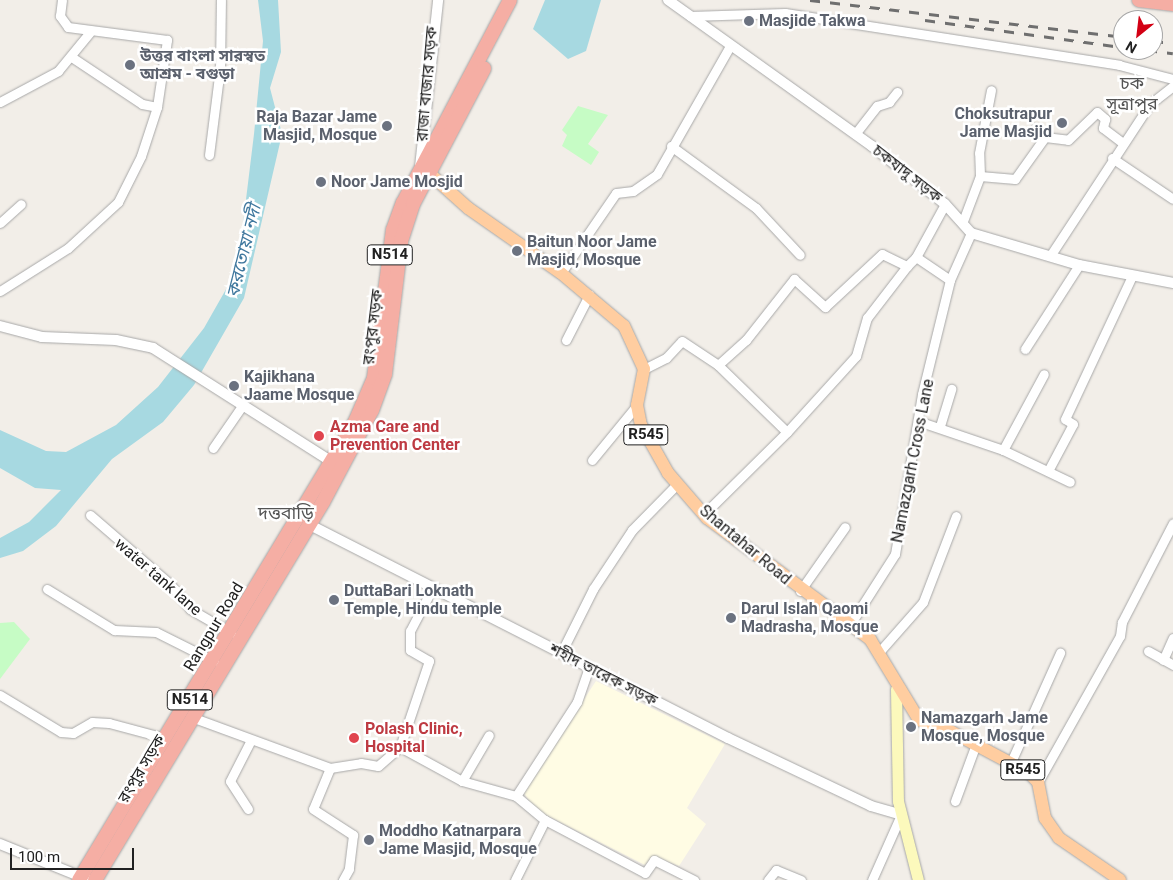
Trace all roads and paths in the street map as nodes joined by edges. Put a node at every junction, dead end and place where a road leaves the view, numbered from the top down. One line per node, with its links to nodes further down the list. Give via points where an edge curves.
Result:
1 (62, 0): 10 (street, via 62,24)
2 (221, 0): 24 (street, via 220,68)
3 (438, 0): 26 (street, রাজা বাজার সড়ক)
4 (510, 0): 26 (highway, রংপুর সড়ক / N514)
5 (521, 0): 26 (highway, রংপুর সড়ক / N514)
6 (668, 0): 9 (street, চকযাদু সড়ক)
7 (1144, 0): 8 (highway)
8 (1173, 4)
9 (685, 15): 11 (street, চকযাদু সড়ক); 13 (street, via 785,13 1119,65)
10 (90, 32): 12 (street); 18 (street, via 167,40)
11 (730, 46): 20 (street, চকযাদু সড়ক); 23 (street)
12 (73, 58): 17 (street, via 58,71); 18 (street, via 142,104)
13 (1173, 79)
14 (1173, 86): 22 (street, via 1150,104)
15 (991, 90): 27 (street, via 980,144)
16 (897, 92): 20 (street, via 889,102 877,106)
17 (0, 102)
18 (157, 107): 43 (street, via 141,156 118,202 68,248)
19 (1035, 128): 21 (street)
20 (854, 134): 30 (street, চকযাদু সড়ক)
21 (1045, 137): 22 (street, via 1068,140 1097,112 1105,119 1104,128); 27 (street, via 1015,178)
22 (1123, 143): 25 (street)
23 (671, 146): 34 (street, via 756,208); 39 (street, via 657,174 633,191 616,194 601,210)
24 (209, 155)
25 (1112, 158): 28 (street); 35 (street)
26 (424, 170): 39 (main road, via 468,208); 60 (highway, রংপুর সড়ক / N514, via 401,241 384,378)
27 (980, 176): 31 (street)
28 (1173, 199)
29 (21, 204): 32 (street)
30 (944, 204): 31 (street, চকযাদু সড়ক); 36 (street)
31 (963, 221): 33 (street, চকযাদু সড়ক)
32 (0, 223)
33 (971, 233): 35 (street); 41 (street, Namazgarh Cross Lane)
34 (800, 255)
35 (1050, 256): 37 (street)
36 (916, 257): 38 (street); 41 (street)
37 (1079, 265): 40 (street); 47 (street)
38 (907, 266): 48 (street, via 882,254 825,307 794,279 746,340); 56 (street, via 867,318 856,356)
39 (561, 273): 44 (main road)
40 (1132, 276): 42 (street); 61 (street, via 1065,419 1073,424)
41 (950, 280): 54 (street, Namazgarh Cross Lane)
42 (1173, 283)
43 (0, 291)
44 (589, 295): 46 (street); 49 (main road, via 624,326)
45 (0, 326): 53 (street, via 42,337 116,340 153,348)
46 (566, 340)
47 (1025, 349)
48 (718, 366): 49 (street, via 682,341 666,358); 56 (street)
49 (644, 369): 52 (main road, Shantahar Road / R545)
50 (1044, 374): 58 (street)
51 (951, 390): 55 (street)
52 (637, 405): 59 (street); 63 (main road, Shantahar Road / R545, via 641,426)
53 (242, 406): 57 (street); 60 (street)
54 (918, 421): 55 (street); 73 (street, Namazgarh Cross Lane, via 895,554)
55 (940, 426): 58 (street)
56 (787, 432): 65 (street)
57 (213, 448)
58 (1003, 450): 61 (street)
59 (592, 460)
60 (338, 465): 67 (highway, রংপুর সড়ক / N514)
61 (1048, 471): 62 (street)
62 (1070, 482)
63 (677, 484): 65 (main road, Shantahar Road / R545); 78 (street, via 632,530 593,589)
64 (90, 514): 74 (street, water tank lane, via 170,584 190,609)
65 (704, 514): 72 (main road, Shantahar Road / R545)
66 (956, 516): 76 (street, via 923,602)
67 (305, 522): 71 (street, শহীদ তারেক সড়ক); 74 (highway, Rangpur Road / N514); 86 (highway, রংপুর সড়ক / N514)
68 (1173, 523): 97 (street, via 1122,622 1120,636)
69 (845, 527): 72 (street)
70 (47, 589): 81 (street, via 114,630 156,632)
71 (432, 589): 78 (street, শহীদ তারেক সড়ক); 93 (street, via 410,631 410,650 429,661)
72 (800, 591): 73 (main road, Shantahar Road / R545)
73 (851, 623): 76 (main road, Shantahar Road / R545)
74 (230, 633): 81 (highway, Rangpur Road / N514)
75 (1173, 638): 80 (street)
76 (880, 651): 84 (main road, Shantahar Road / R545)
77 (1148, 651): 80 (street)
78 (561, 653): 83 (street, শহীদ তারেক সড়ক)
79 (1060, 653): 94 (street)
80 (1163, 660): 82 (street)
81 (214, 661): 90 (highway, Rangpur Road / N514)
82 (1173, 666)
83 (589, 668): 98 (street, via 577,702); 101 (street, শহীদ তারেক সড়ক, via 871,806)
84 (896, 689): 87 (main road, R545); 88 (main road)
85 (0, 695): 90 (street, via 60,732 73,733 92,722 109,723)
86 (194, 718): 91 (street); 104 (highway, রংপুর সড়ক / N514)
87 (920, 720): 88 (main road, via 903,717); 92 (main road, R545)
88 (896, 726): 101 (main road)
89 (489, 734): 96 (street)
90 (165, 738): 104 (highway, Rangpur Road / N514)
91 (251, 740): 95 (street); 100 (street, via 230,781)
92 (976, 744): 94 (main road, R545); 99 (street)
93 (400, 748): 95 (street, via 378,766 361,762); 96 (street)
94 (1011, 762): 97 (main road, R545)
95 (330, 768): 105 (street, via 313,809 353,836 349,869)
96 (462, 781): 98 (street)
97 (1038, 782): 112 (main road, R545, via 1045,818 1060,838)
98 (516, 796): 102 (street)
99 (955, 801)
100 (248, 809)
101 (902, 815): 110 (street); 111 (main road)
102 (545, 820): 106 (street); 107 (street, via 645,873 654,860)
103 (0, 844): 104 (street)
104 (86, 879)
105 (342, 880)
106 (515, 880)
107 (694, 880)
108 (768, 880): 109 (street, via 776,870)
109 (801, 880)
110 (872, 880)
111 (918, 880)
112 (1120, 880)

